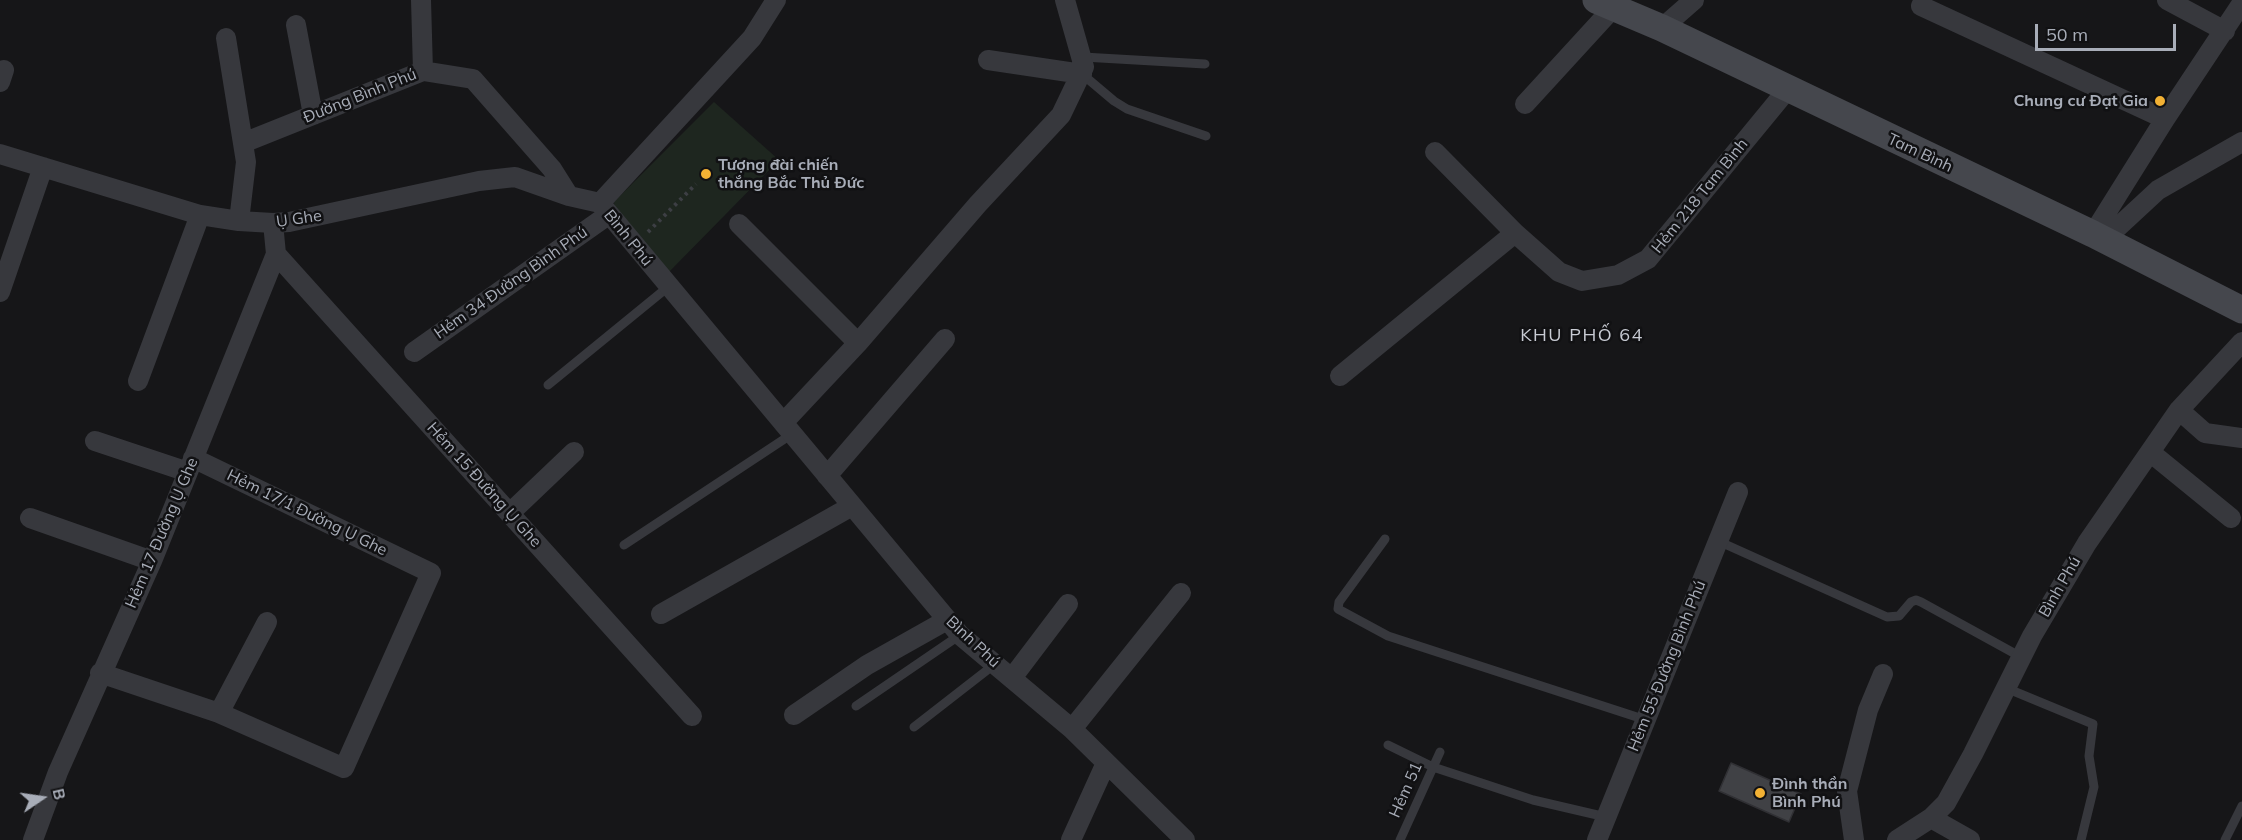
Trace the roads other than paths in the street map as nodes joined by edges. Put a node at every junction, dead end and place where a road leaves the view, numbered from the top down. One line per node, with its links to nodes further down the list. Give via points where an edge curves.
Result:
1 (422, 0): 16 (street)
2 (776, 0): 28 (street, Bình Phú, via 752,38)
3 (1065, 0): 15 (street)
4 (1694, 0): 10 (street)
5 (2167, 0): 11 (street)
6 (2242, 3): 11 (street)
7 (1604, 4): 10 (main road, Tam Bình); 18 (street)
8 (1921, 6): 20 (street)
9 (296, 25): 19 (street)
10 (1662, 28): 17 (main road, Tam Bình)
11 (2225, 31): 20 (street)
12 (226, 38): 22 (street)
13 (988, 60): 15 (street)
14 (1205, 64): 15 (lane)
15 (1083, 66): 21 (lane, via 1127,110); 41 (street, via 1061,115)
16 (423, 71): 19 (street, Đường Bình Phú); 27 (street, Đường Bình Phú, via 473,80 552,169)
17 (1787, 90): 33 (street, Hẻm 218 Tam Bình, via 1648,259 1638,265 1618,275 1582,281 1559,272); 34 (main road, Tam Bình)
18 (1525, 104)
19 (313, 115): 22 (street, Đường Bình Phú)
20 (2165, 118): 34 (street)
21 (1206, 136)
22 (243, 142): 30 (street, via 246,162)
23 (2242, 142): 34 (street, via 2158,190)
24 (1435, 152): 33 (street, Hẻm 218 Tam Bình)
25 (0, 154): 26 (street, Ụ Ghe)
26 (43, 167): 29 (street, Ụ Ghe); 37 (street)
27 (569, 195): 28 (street, Ụ Ghe); 31 (street, Ụ Ghe, via 515,177 479,181 321,217)
28 (604, 209): 36 (street, Bình Phú); 42 (street, Hẻm 34 Đường Bình Phú)
29 (200, 215): 30 (street, Ụ Ghe); 44 (street)
30 (239, 221): 31 (street, Ụ Ghe)
31 (273, 223): 35 (street, Hẻm 17 Đường Ụ Ghe)
32 (739, 224): 41 (street)
33 (1515, 233): 43 (street)
34 (2098, 237): 38 (main road, Tam Bình)
35 (276, 254): 52 (street, Hẻm 17 Đường Ụ Ghe); 56 (street, Hẻm 15 Đường Ụ Ghe)
36 (668, 287): 45 (lane); 47 (street, Bình Phú)
37 (0, 292)
38 (2242, 310)
39 (945, 339): 53 (street)
40 (2242, 342): 46 (street, Bình Phú)
41 (858, 343): 47 (street)
42 (414, 352)
43 (1341, 376)
44 (138, 381)
45 (548, 385)
46 (2179, 410): 48 (street, via 2205,433); 51 (street, Bình Phú)
47 (787, 429): 53 (street, Bình Phú); 61 (lane)
48 (2242, 438)
49 (95, 441): 52 (street, Hẻm 17/1 Đường Ụ Ghe)
50 (574, 452): 56 (street)
51 (2150, 452): 58 (street); 69 (street, Bình Phú, via 2087,543)
52 (191, 465): 62 (street, Hẻm 17 Đường Ụ Ghe); 76 (street, Hẻm 17/1 Đường Ụ Ghe, via 431,573 344,768)
53 (827, 476): 55 (street, Bình Phú)
54 (1738, 492): 60 (street, Hẻm 55 Đường Bình Phú)
55 (852, 506): 65 (street); 66 (street, Bình Phú)
56 (510, 513): 78 (street, Hẻm 15 Đường Ụ Ghe)
57 (30, 518): 62 (street)
58 (2231, 518)
59 (1385, 539): 79 (lane, via 1339,602 1338,609 1388,636)
60 (1718, 541): 69 (lane, via 1887,617 1899,616 1916,600); 79 (street, Hẻm 55 Đường Bình Phú)
61 (624, 545)
62 (152, 561): 71 (street, Hẻm 17 Đường Ụ Ghe)
63 (1181, 593): 81 (street)
64 (1068, 604): 73 (street)
65 (661, 614)
66 (947, 620): 68 (street, Bình Phú); 77 (street, via 867,665)
67 (267, 622): 76 (street)
68 (960, 635): 70 (street, Bình Phú); 75 (lane)
69 (2021, 657): 74 (street, Bình Phú)
70 (995, 664): 73 (street, Bình Phú); 80 (lane)
71 (100, 673): 76 (street); 89 (street, Hẻm 17 Đường Ụ Ghe)
72 (1882, 675): 94 (street, via 1868,710 1847,791)
73 (1012, 678): 81 (street, Bình Phú)
74 (2006, 688): 88 (street, Bình Phú, via 1946,803); 97 (lane, via 2093,724 2089,756 2094,787)
75 (856, 706)
76 (219, 713)
77 (794, 715)
78 (692, 716)
79 (1646, 720): 87 (street, Hẻm 55 Đường Bình Phú)
80 (914, 727)
81 (1072, 729): 84 (street, Bình Phú)
82 (1389, 745): 85 (lane)
83 (1440, 752): 85 (lane, Hẻm 51)
84 (1106, 763): 90 (street); 91 (street, Bình Phú)
85 (1433, 767): 87 (lane, via 1533,800); 92 (lane, Hẻm 51)
86 (2242, 806): 98 (lane)
87 (1606, 817): 93 (street, Hẻm 55 Đường Bình Phú)
88 (1931, 818): 95 (street, Bình Phú); 96 (street)
89 (33, 840)
90 (1071, 840)
91 (1185, 840)
92 (1400, 840)
93 (1597, 840)
94 (1854, 840)
95 (1897, 840)
96 (1970, 840)
97 (2081, 840)
98 (2225, 840)

